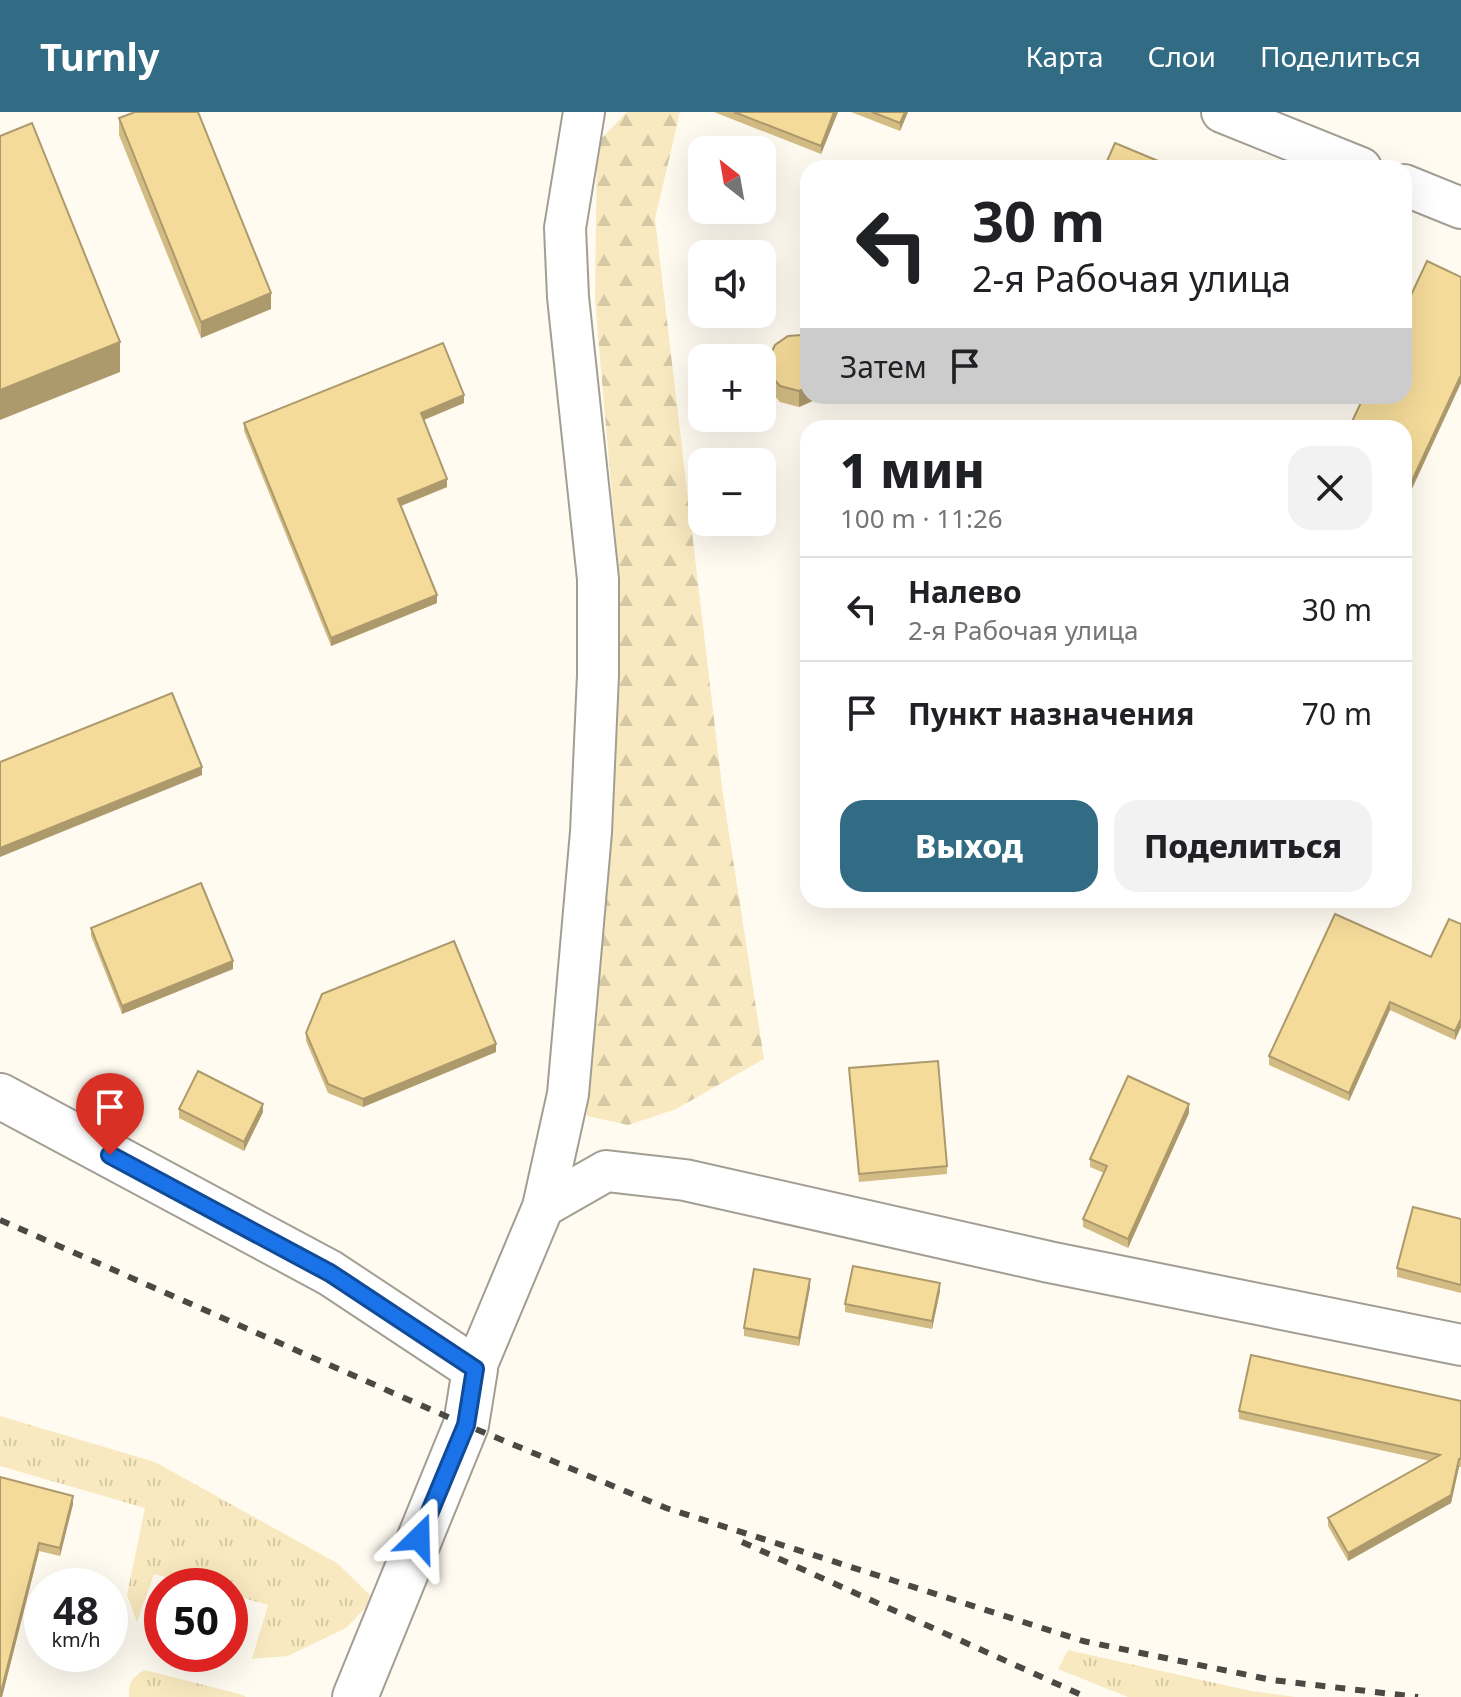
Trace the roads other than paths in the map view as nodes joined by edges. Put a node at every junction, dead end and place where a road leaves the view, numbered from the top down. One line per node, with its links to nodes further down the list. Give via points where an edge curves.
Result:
1 (584, 112): 7 (street, via 565,228 598,579 598,675 591,832 568,1094)
2 (1222, 112): 3 (street)
3 (1341, 160)
4 (1412, 188): 5 (street)
5 (1461, 208)
6 (0, 1096): 9 (main road, via 330,1273)
7 (543, 1207): 8 (street, via 606,1171 685,1180 1049,1262); 9 (street)
8 (1461, 1345)
9 (475, 1369): 10 (main road, via 466,1425)
10 (355, 1697)

